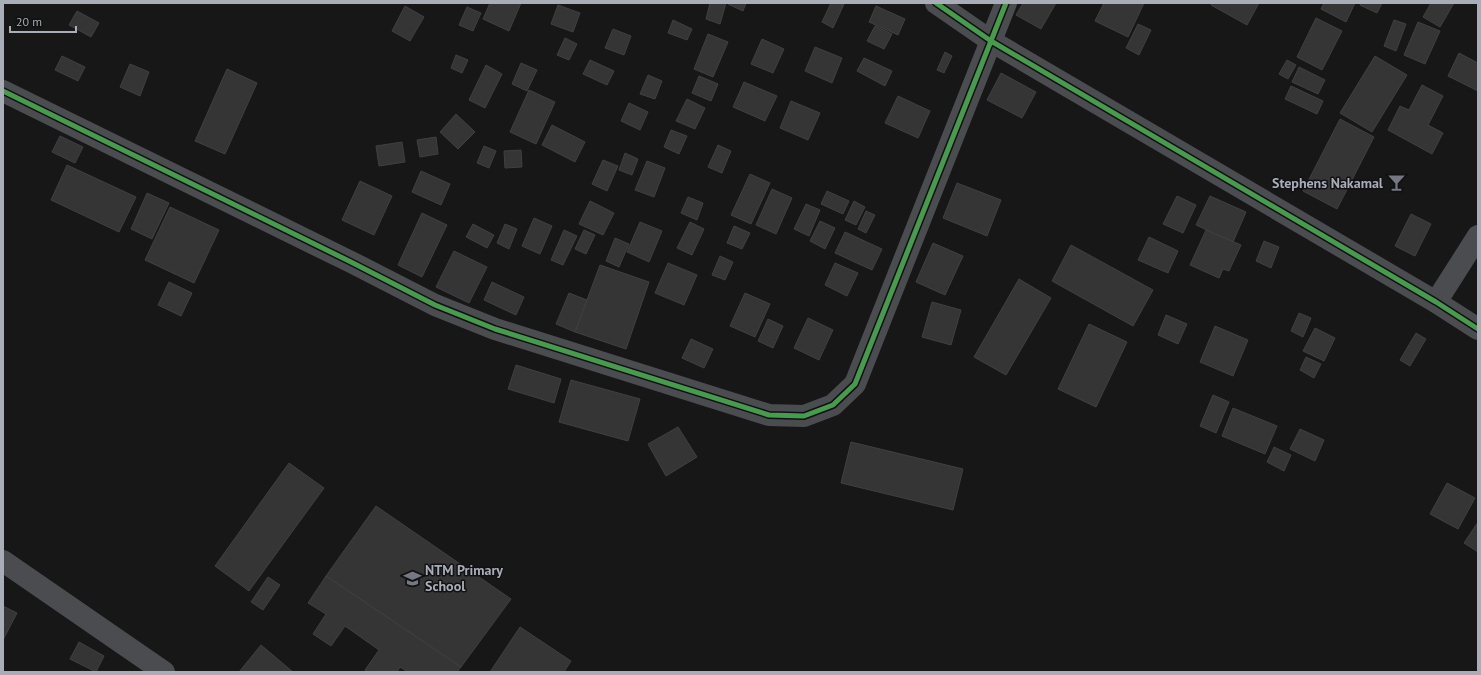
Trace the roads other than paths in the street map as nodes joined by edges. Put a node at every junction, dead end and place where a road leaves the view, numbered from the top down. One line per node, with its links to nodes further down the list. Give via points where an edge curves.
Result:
1 (936, 3): 3 (street)
2 (1006, 3): 3 (street)
3 (991, 41): 4 (street, via 855,384 833,405 804,416 769,415 495,329 435,305); 6 (street)
4 (3, 91)
5 (1478, 236): 6 (street)
6 (1436, 302): 7 (street)
7 (1478, 329)
8 (3, 561): 9 (street)
9 (164, 672)

